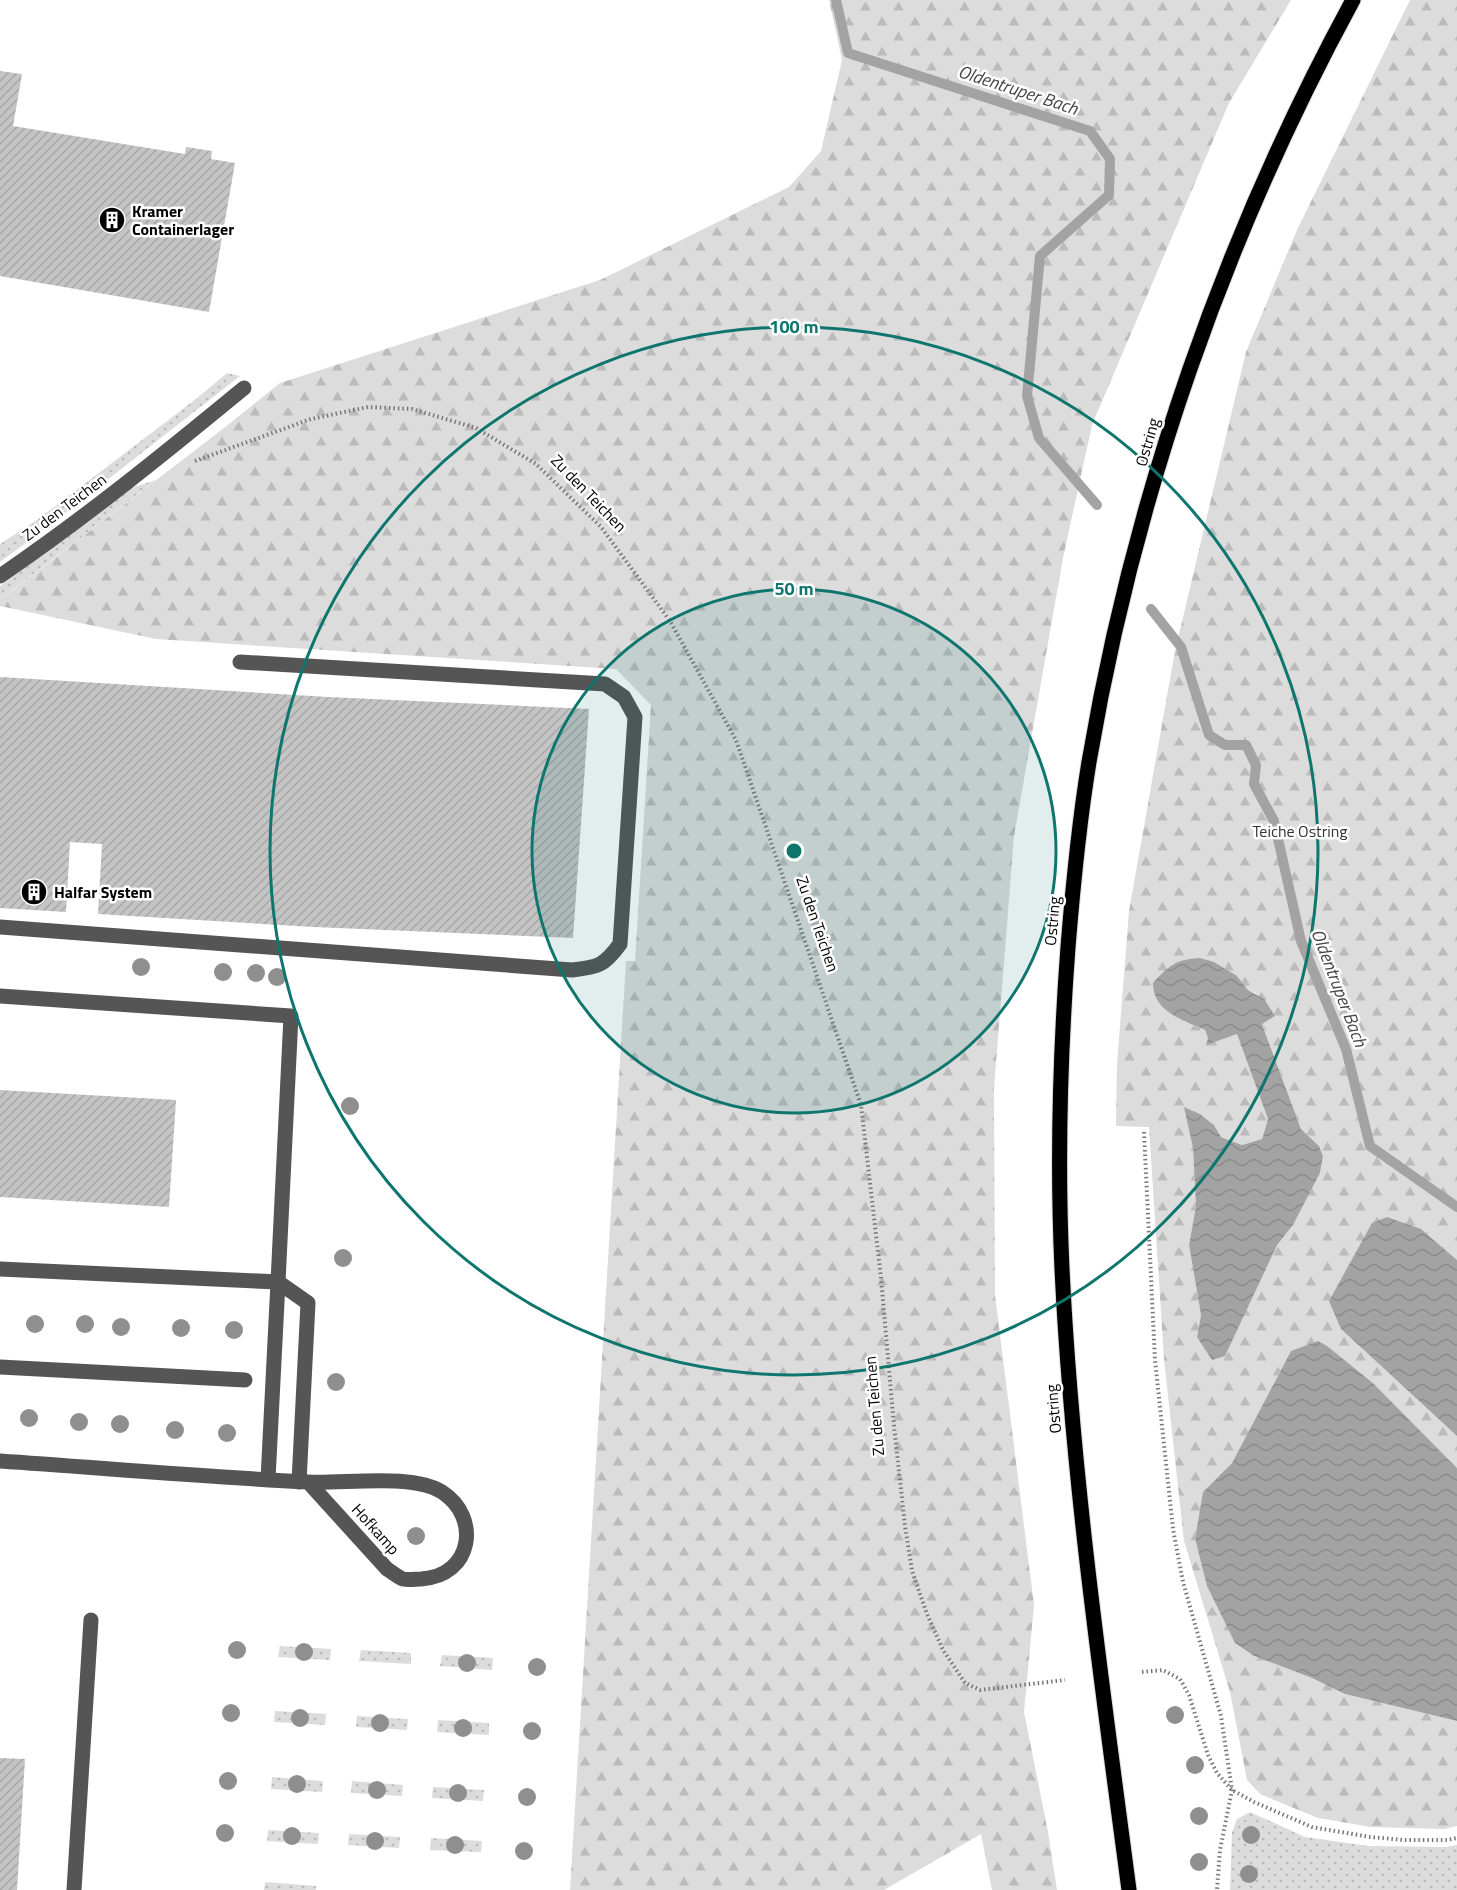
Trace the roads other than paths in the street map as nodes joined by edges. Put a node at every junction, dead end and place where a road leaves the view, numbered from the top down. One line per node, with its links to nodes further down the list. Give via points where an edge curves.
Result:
1 (1353, 0): 16 (main road, Ostring, via 1269,168 1221,282 1178,401 1142,522 1113,642 1089,765 1073,888 1063,1017 1062,1264 1074,1438)
2 (244, 388): 3 (street, Zu den Teichen, via 44,546)
3 (0, 576)
4 (240, 662): 5 (street, via 605,684 624,697 635,717 620,944 609,959 594,967 572,970)
5 (0, 927)
6 (0, 996): 8 (street, via 291,1016)
7 (0, 1269): 8 (street)
8 (278, 1282): 12 (street); 13 (street, via 308,1303)
9 (0, 1367): 10 (street)
10 (244, 1380)
11 (0, 1461): 12 (street, Hofkamp)
12 (268, 1479): 13 (street, Hofkamp)
13 (304, 1482): 13 (street, Hofkamp, via 425,1484 443,1492 456,1505 467,1537 465,1551 456,1565 443,1574 404,1579 387,1569)
14 (91, 1620): 15 (street)
15 (74, 1890)
16 (1130, 1890)

